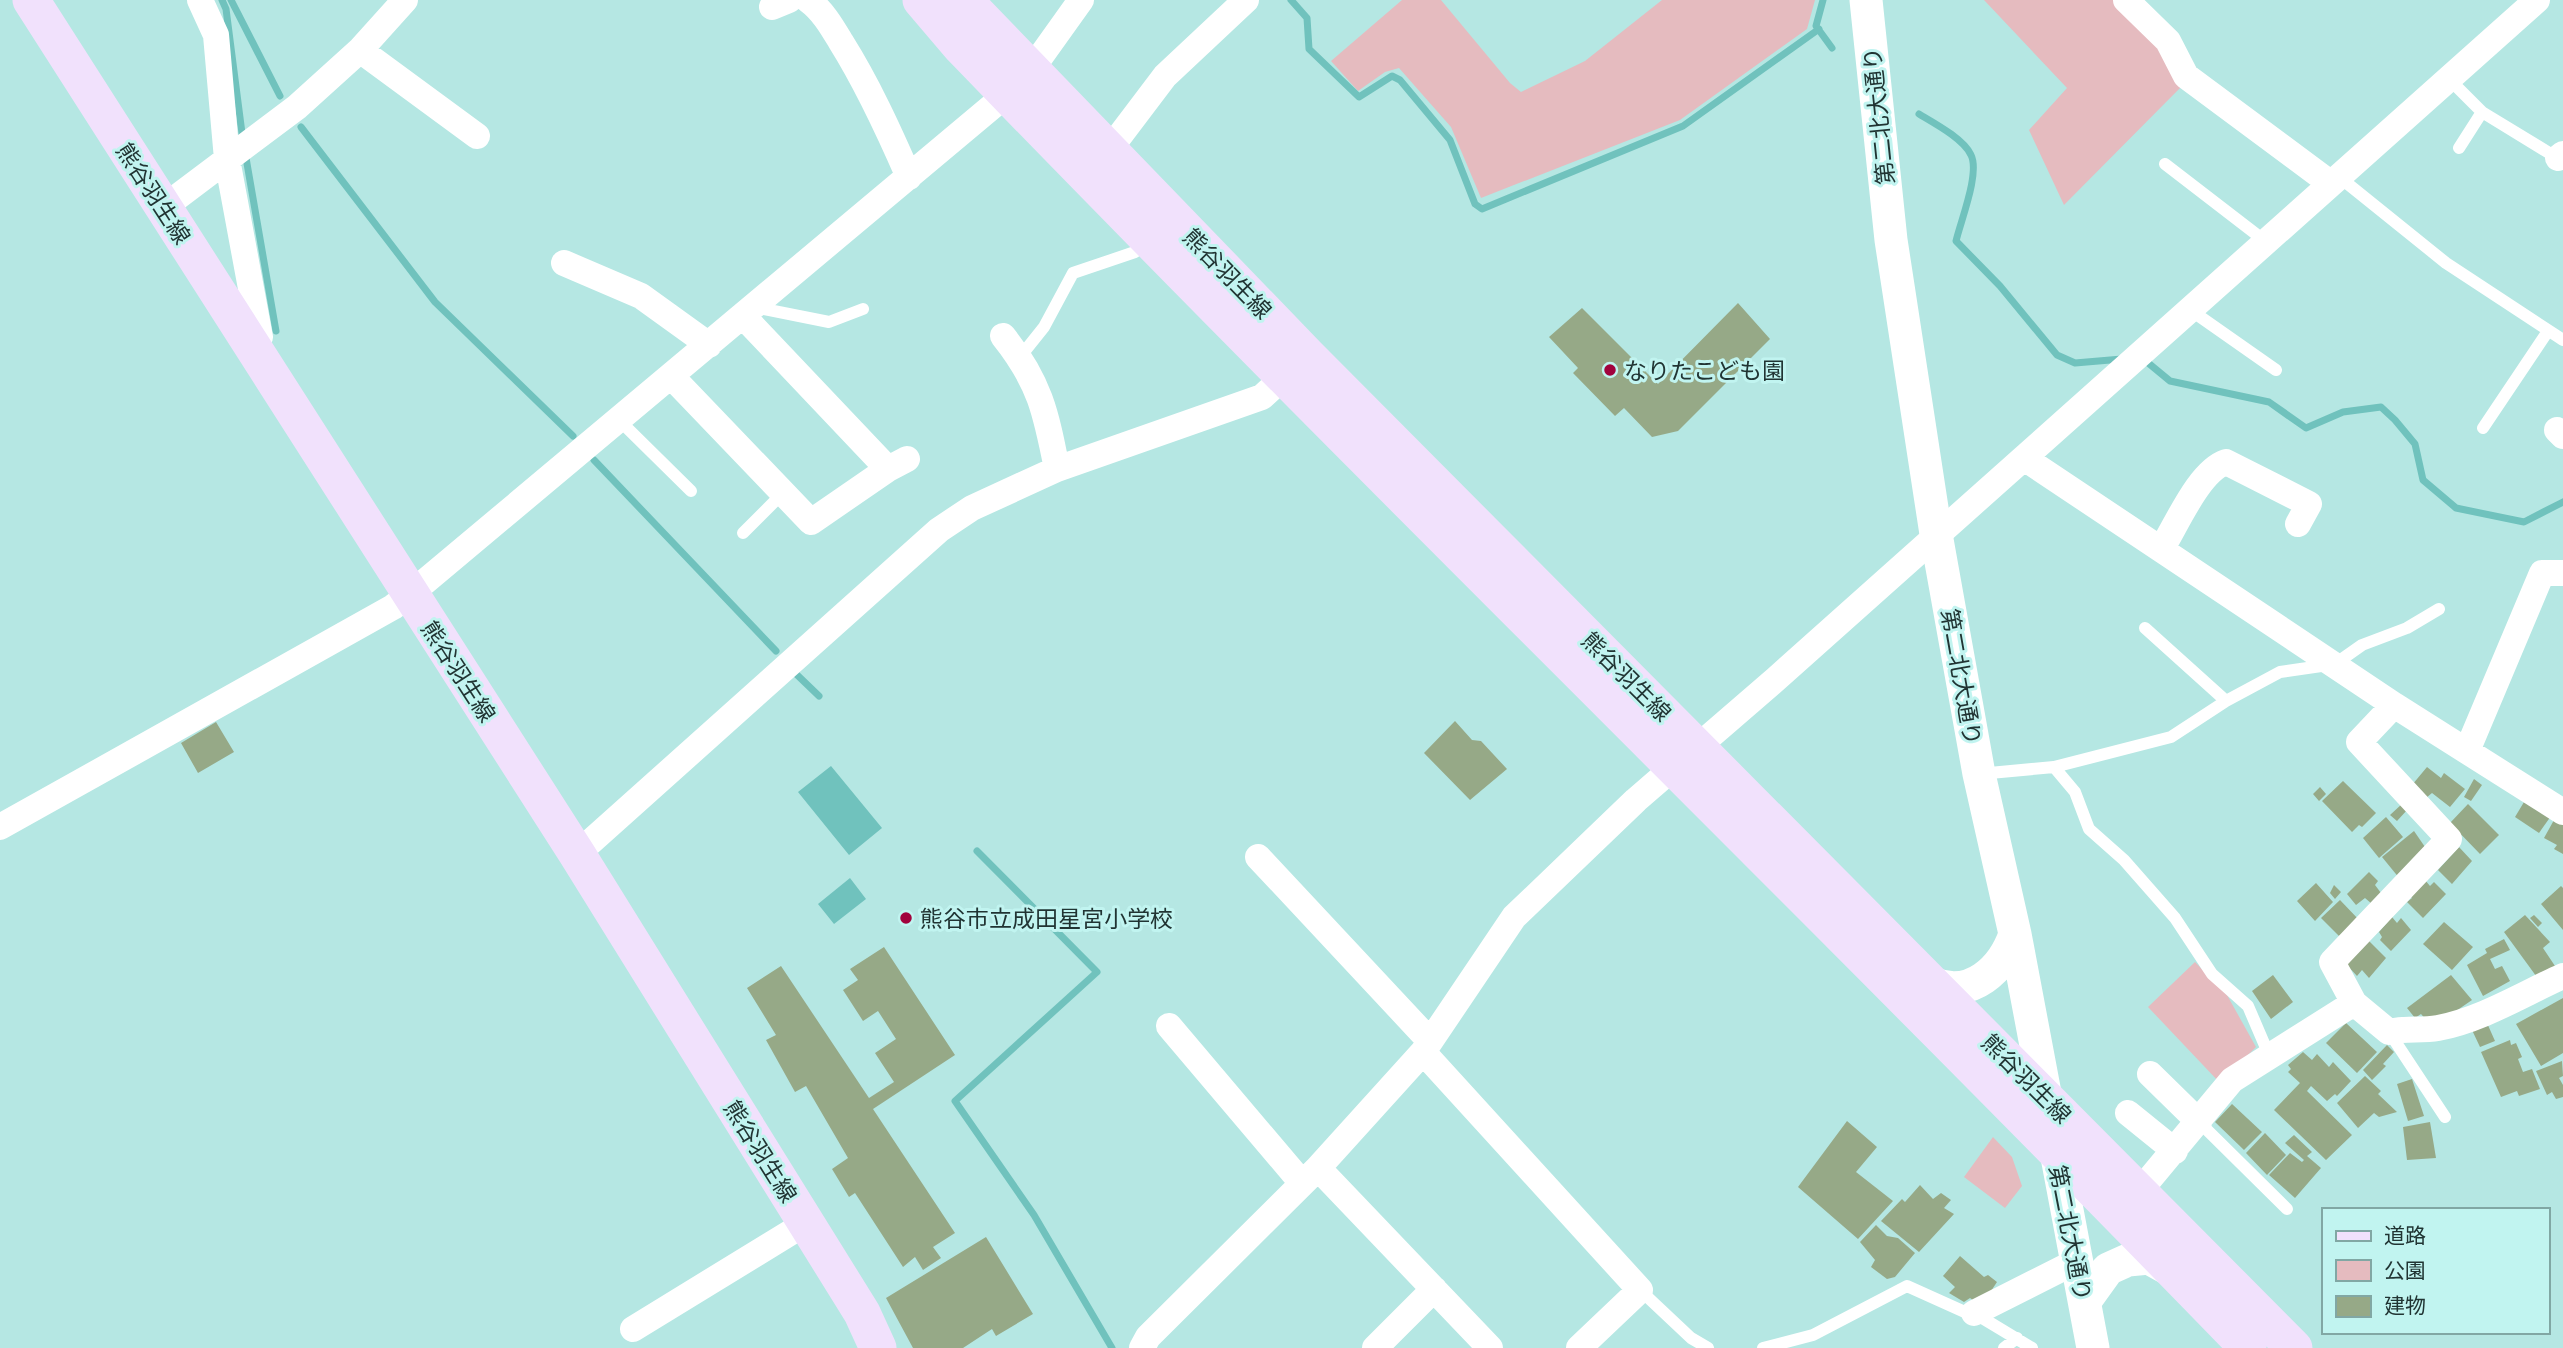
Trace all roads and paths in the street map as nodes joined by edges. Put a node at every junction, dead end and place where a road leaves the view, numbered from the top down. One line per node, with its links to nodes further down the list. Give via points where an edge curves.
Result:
1 (31, 0): 24 (main road, 熊谷羽生線)
2 (200, 0): 19 (street, via 216,35)
3 (405, 0): 12 (street)
4 (808, 0): 22 (street, via 823,13 854,62)
5 (921, 0): 14 (main road, 熊谷羽生線)
6 (964, 0): 14 (main road, 熊谷羽生線)
7 (1081, 0): 14 (street)
8 (1246, 0): 18 (street, via 1165,76)
9 (1866, 0): 48 (street, 第二北大通り, via 1891,240)
10 (2126, 0): 23 (street, via 2168,41 2186,76)
11 (2538, 0): 13 (street)
12 (360, 50): 16 (street); 19 (street, via 297,107)
13 (2449, 79): 15 (lane); 23 (street)
14 (1019, 82): 18 (main road, 熊谷羽生線); 22 (street); 37 (main road, 熊谷羽生線)
15 (2482, 112): 17 (lane); 20 (lane)
16 (477, 136)
17 (2459, 148)
18 (1109, 150): 37 (main road, 熊谷羽生線)
19 (229, 157): 24 (street); 35 (street, via 260,337)
20 (2562, 159)
21 (2165, 164): 25 (lane)
22 (909, 177): 30 (street)
23 (2334, 180): 25 (street); 31 (lane)
24 (164, 207): 35 (main road, 熊谷羽生線)
25 (2265, 241): 29 (street)
26 (1135, 252): 36 (lane, via 1073,273 1044,327)
27 (564, 263): 34 (street, via 641,296)
28 (863, 309): 30 (lane, via 829,322)
29 (2189, 309): 38 (lane); 42 (street)
30 (748, 311): 34 (street); 45 (street, via 897,464 811,522)
31 (2548, 331): 33 (lane); 41 (lane)
32 (1003, 337): 36 (street)
33 (2563, 340)
34 (709, 345): 39 (street)
35 (252, 347): 51 (main road, 熊谷羽生線)
36 (1020, 357): 43 (street, via 1045,410)
37 (1295, 367): 43 (street, via 1262,397); 58 (main road, 熊谷羽生線, via 1528,623)
38 (2276, 370)
39 (671, 376): 40 (street); 45 (street)
40 (620, 419): 44 (lane); 51 (street)
41 (2483, 428)
42 (2024, 458): 48 (street); 49 (street)
43 (1057, 470): 63 (street, via 972,508 939,530)
44 (691, 491)
45 (784, 492): 47 (lane)
46 (2298, 524): 49 (street, via 2309,504 2226,462 2204,478)
47 (743, 533)
48 (1936, 534): 58 (street); 60 (street, 第二北大通り)
49 (2162, 548): 54 (street)
50 (2563, 573): 57 (street, via 2542,573)
51 (409, 595): 62 (street); 63 (main road, 熊谷羽生線)
52 (2439, 609): 54 (lane, via 2407,628 2362,645)
53 (2145, 628): 55 (lane)
54 (2335, 664): 55 (lane, via 2280,672); 56 (street)
55 (2227, 701): 59 (lane, via 2171,737)
56 (2394, 705): 57 (street); 68 (street, via 2359,742 2449,839 2332,962)
57 (2467, 751): 61 (street)
58 (1687, 757): 67 (main road, 熊谷羽生線); 71 (street, via 1514,917); 78 (main road, 熊谷羽生線)
59 (2054, 767): 60 (lane); 72 (lane, via 2076,792 2089,829 2124,860 2175,918 2211,974 2248,1006)
60 (1979, 774): 65 (street, 第二北大通り)
61 (2563, 812)
62 (0, 827)
63 (577, 854): 83 (main road, 熊谷羽生線)
64 (1258, 857): 71 (street)
65 (2015, 934): 67 (street, via 1999,967 1969,985 1953,989); 74 (street, 第二北大通り)
66 (2563, 976): 70 (street, via 2467,1020)
67 (1932, 982): 74 (main road, 熊谷羽生線)
68 (2354, 1003): 70 (street); 72 (street)
69 (1169, 1026): 80 (street)
70 (2389, 1032): 76 (lane)
71 (1426, 1046): 80 (street); 87 (street)
72 (2269, 1055): 77 (street, via 2232,1080)
73 (2150, 1074): 77 (street)
74 (2045, 1098): 78 (street, 第二北大通り); 81 (main road, 熊谷羽生線)
75 (2128, 1113): 79 (street)
76 (2445, 1117)
77 (2199, 1122): 79 (street); 82 (lane)
78 (2054, 1150): 81 (main road, 熊谷羽生線); 84 (street, 第二北大通り)
79 (2175, 1151): 81 (street)
80 (1310, 1176): 86 (street); 93 (street)
81 (2129, 1204): 85 (main road, 熊谷羽生線); 103 (main road, 熊谷羽生線)
82 (2287, 1209)
83 (806, 1223): 90 (street); 92 (main road, 熊谷羽生線, via 862,1313)
84 (2077, 1261): 88 (street, 第二北大通り); 89 (street)
85 (2176, 1273): 88 (street, via 2149,1258 2128,1260 2108,1269); 102 (main road, 熊谷羽生線)
86 (1434, 1289): 94 (street); 95 (street)
87 (1640, 1290): 96 (street); 97 (lane)
88 (2085, 1301): 101 (street, 第二北大通り)
89 (1974, 1313): 91 (lane); 98 (lane, via 1907,1286 1813,1335)
90 (632, 1329)
91 (2017, 1338): 99 (lane); 100 (lane)
92 (878, 1348)
93 (1142, 1348)
94 (1375, 1348)
95 (1490, 1348)
96 (1579, 1348)
97 (1708, 1348)
98 (1763, 1348)
99 (2004, 1348)
100 (2032, 1348)
101 (2093, 1348)
102 (2248, 1348)
103 (2294, 1348)

